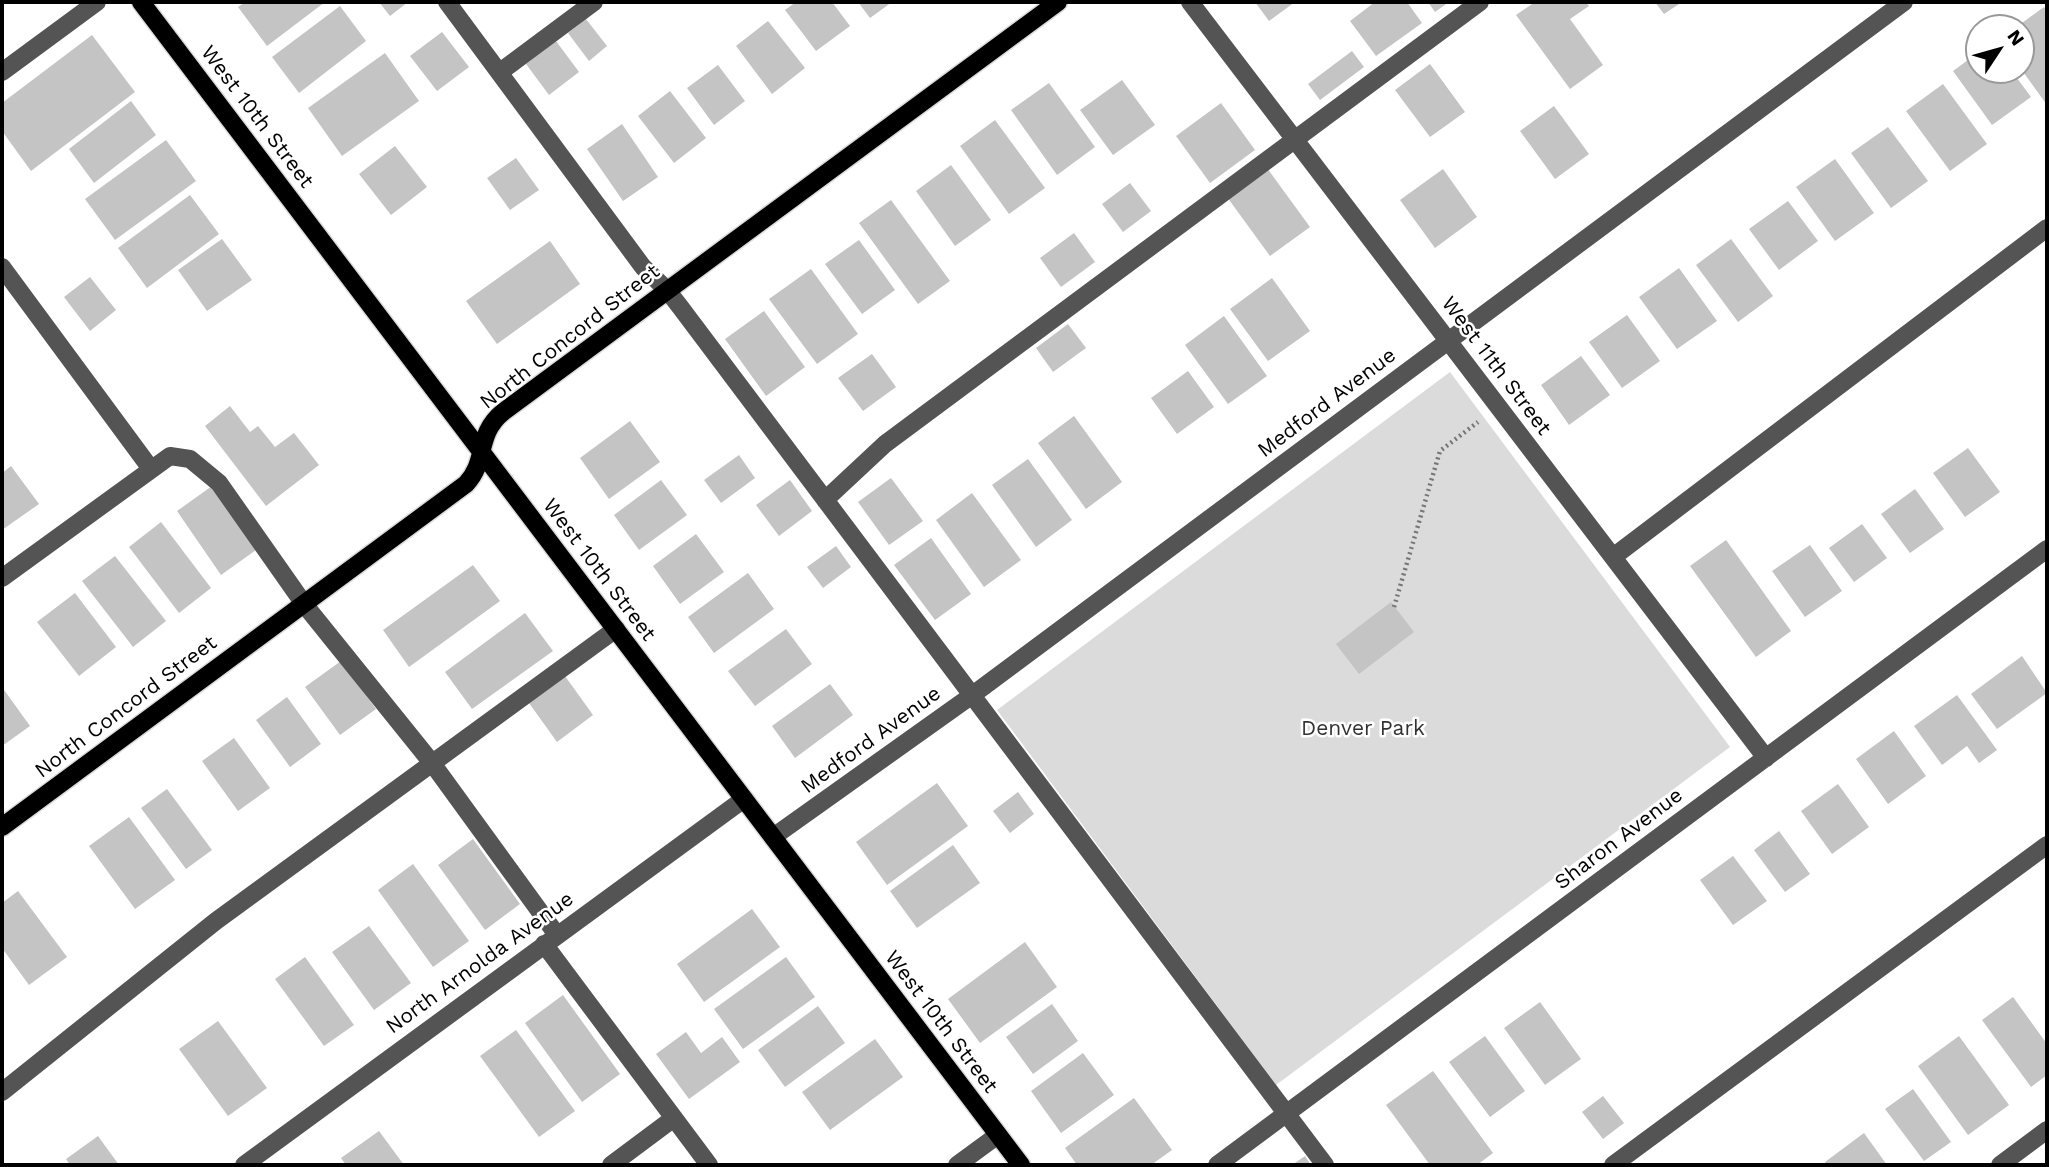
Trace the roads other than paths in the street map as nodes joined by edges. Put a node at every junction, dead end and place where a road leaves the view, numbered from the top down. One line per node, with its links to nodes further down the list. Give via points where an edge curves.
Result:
1 (97, 2): 9 (street)
2 (141, 2): 16 (main road, West 10th Street)
3 (447, 2): 10 (street)
4 (594, 2): 10 (street)
5 (1058, 2): 14 (main road, North Concord Street)
6 (1190, 2): 11 (street, West 11th Street)
7 (1480, 2): 11 (street)
8 (1904, 2): 15 (street, Medford Avenue)
9 (2, 72)
10 (500, 72): 14 (street, via 643,267)
11 (1294, 138): 15 (street, West 11th Street); 18 (street, via 884,444)
12 (2047, 228): 20 (street)
13 (2, 267): 17 (street)
14 (667, 290): 16 (main road, North Concord Street, via 497,417 486,432); 18 (street)
15 (1448, 341): 20 (street, West 11th Street); 24 (street, Medford Avenue)
16 (481, 451): 22 (main road, North Concord Street, via 477,469 466,484); 23 (main road, West 10th Street)
17 (151, 469): 21 (street); 22 (street, via 170,456 190,459 219,483)
18 (825, 500): 24 (street)
19 (2047, 549): 25 (street, Sharon Avenue)
20 (1613, 556): 25 (street, West 11th Street)
21 (2, 578)
22 (304, 604): 26 (street); 28 (main road, North Concord Street)
23 (616, 629): 26 (street); 27 (main road, West 10th Street)
24 (971, 696): 29 (street, Medford Avenue); 33 (street)
25 (1766, 758): 33 (street, Sharon Avenue)
26 (432, 763): 31 (street); 32 (street, via 216,921)
27 (744, 799): 29 (main road, West 10th Street); 31 (street, North Arnolda Avenue)
28 (2, 827)
29 (773, 837): 36 (main road, West 10th Street)
30 (2047, 845): 44 (street)
31 (551, 939): 34 (street); 37 (street, North Arnolda Avenue)
32 (2, 1092)
33 (1286, 1114): 42 (street, Sharon Avenue); 43 (street)
34 (674, 1118): 38 (street); 39 (street)
35 (2047, 1130): 45 (street)
36 (998, 1135): 40 (street); 41 (main road, West 10th Street)
37 (244, 1165)
38 (611, 1165)
39 (709, 1165)
40 (957, 1165)
41 (1021, 1165)
42 (1217, 1165)
43 (1325, 1165)
44 (1613, 1165)
45 (2000, 1165)

